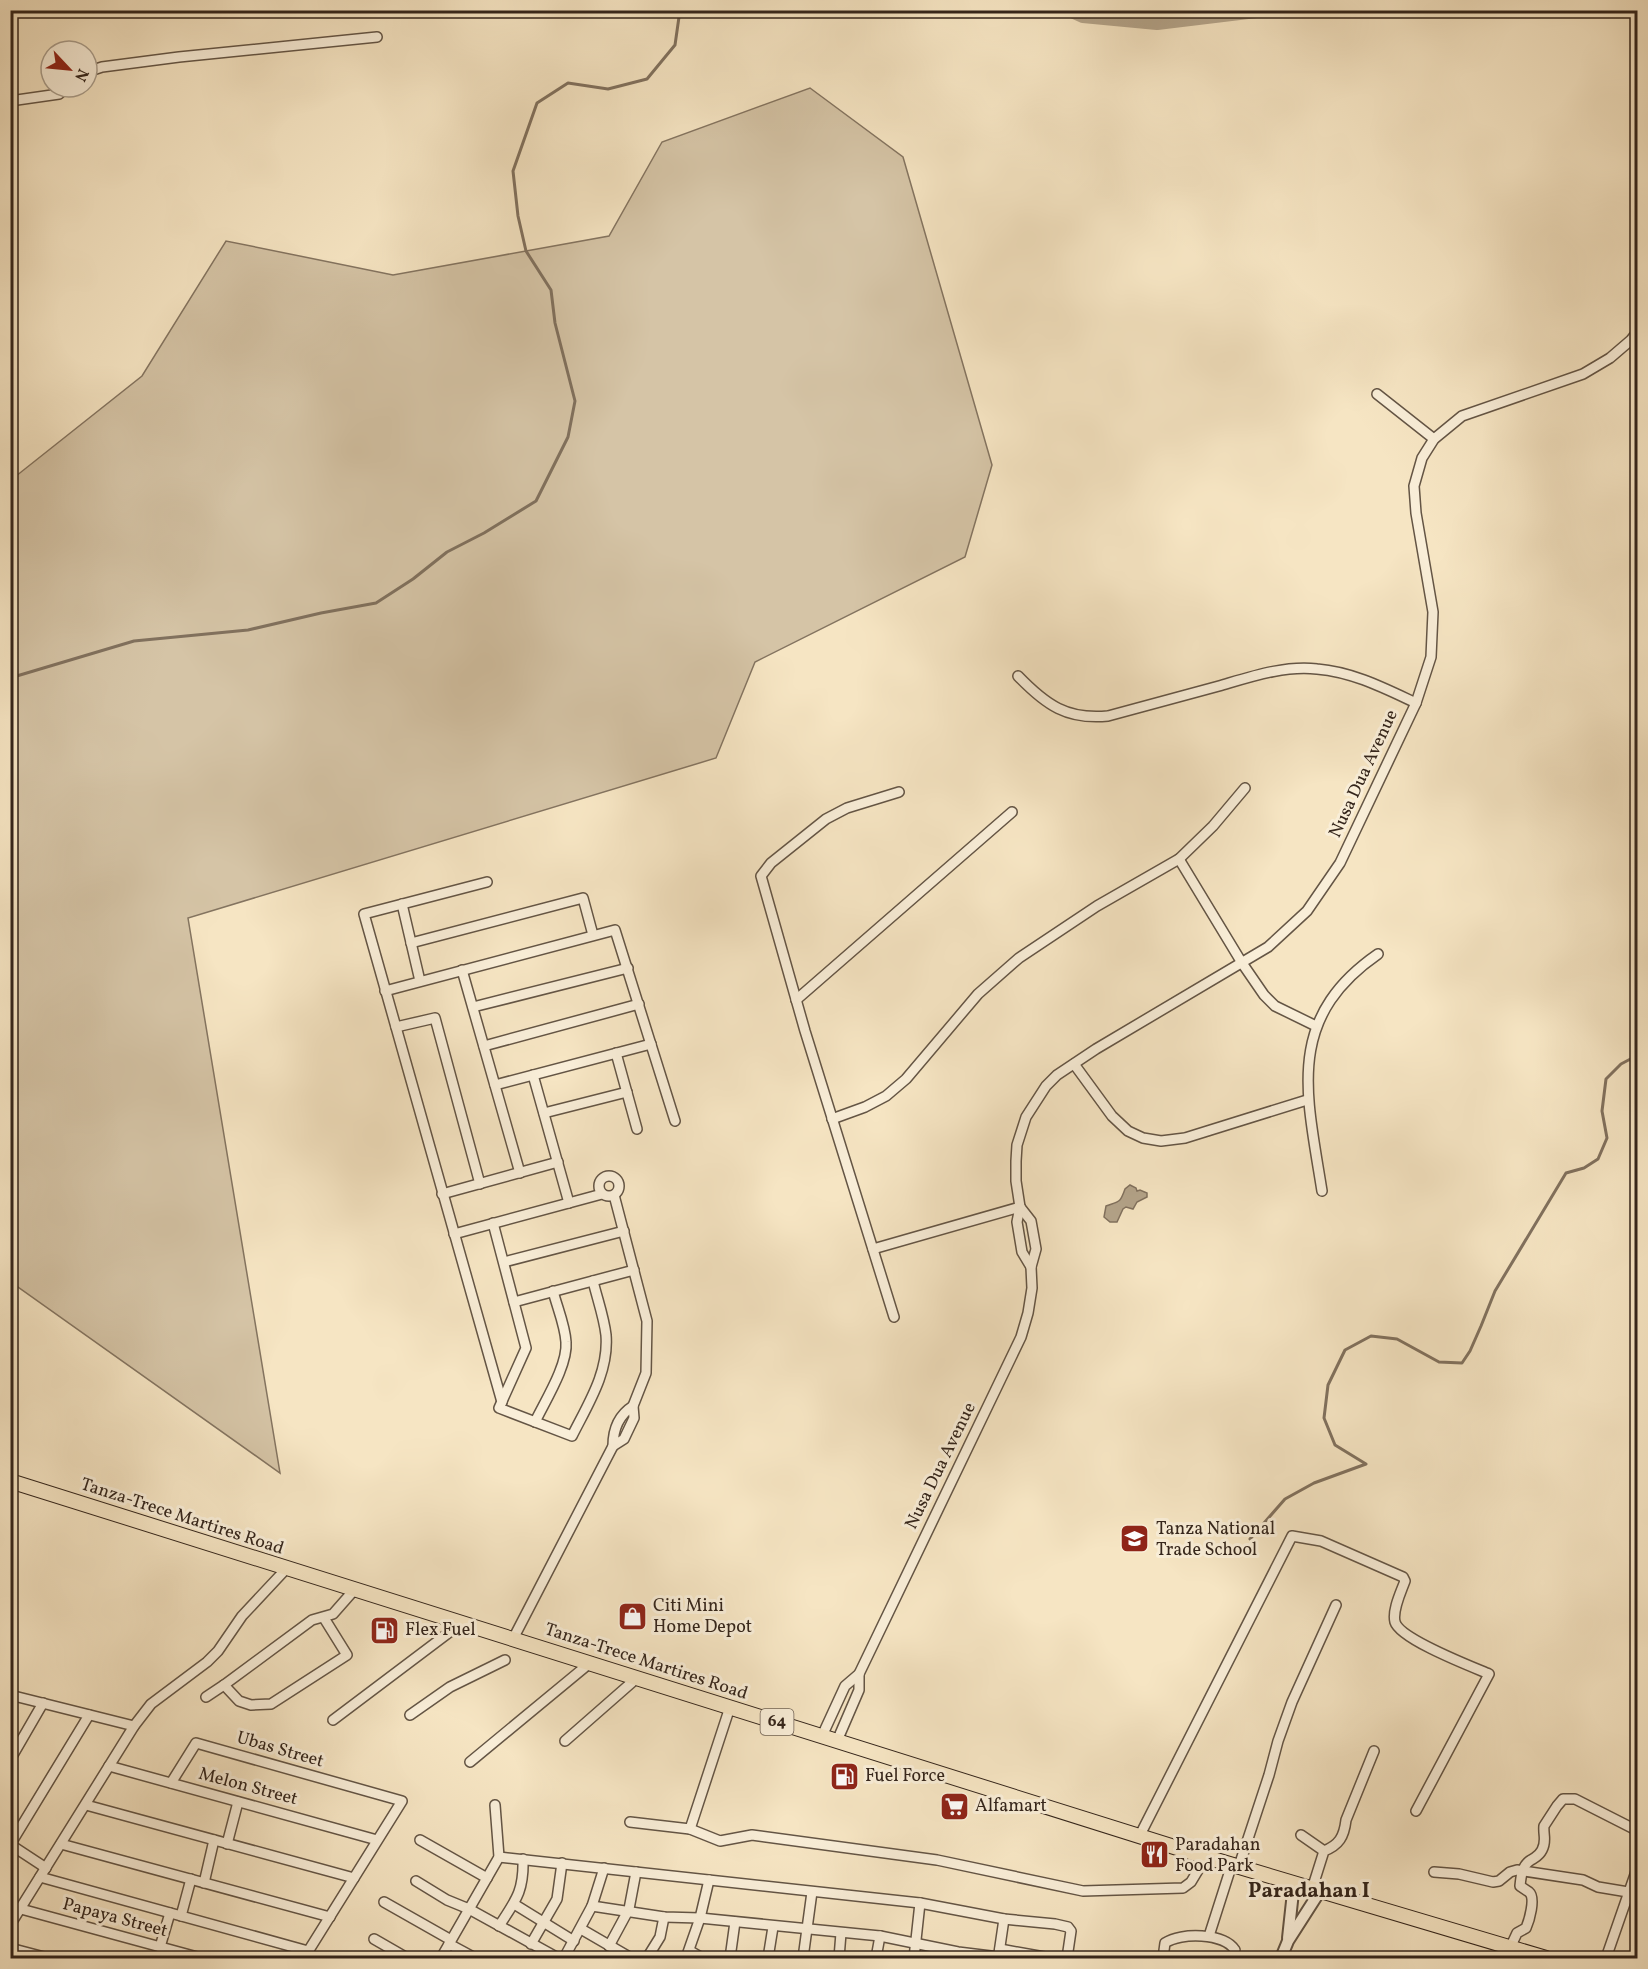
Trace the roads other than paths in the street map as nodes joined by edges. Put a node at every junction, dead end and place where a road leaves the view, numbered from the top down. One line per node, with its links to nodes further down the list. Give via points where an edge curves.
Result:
1 (377, 37): 2 (street)
2 (99, 68)
3 (39, 97): 4 (street)
4 (10, 101)
5 (1638, 331): 6 (street, Nusa Dua Avenue)
6 (1634, 343): 8 (street, Nusa Dua Avenue, via 1583,374 1462,416)
7 (1377, 394): 8 (street)
8 (1434, 439): 10 (street, Nusa Dua Avenue, via 1422,458 1414,486 1433,612 1431,657)
9 (1018, 676): 10 (street, via 1054,707 1092,717 1258,675 1315,668 1369,681)
10 (1416, 703): 20 (street, Nusa Dua Avenue, via 1340,863 1324,888 1289,930)
11 (1245, 788): 14 (street, via 1214,826)
12 (900, 792): 25 (street, via 847,808 826,819 771,863 761,876)
13 (1012, 812): 25 (street)
14 (1179, 859): 20 (street); 39 (street, via 1097,906 1019,958 978,994 899,1085 865,1107)
15 (487, 882): 16 (street)
16 (402, 904): 18 (street); 24 (street, via 364,914)
17 (593, 935): 18 (street, via 583,898); 21 (street, via 615,930); 22 (street)
18 (411, 943): 23 (street)
19 (1378, 954): 28 (street, via 1341,985)
20 (1242, 963): 28 (street, via 1275,1006); 33 (street, Nusa Dua Avenue)
21 (628, 968): 26 (street); 27 (street)
22 (462, 970): 23 (street); 27 (street)
23 (420, 981): 24 (street)
24 (385, 991): 29 (street)
25 (796, 1000): 39 (street)
26 (639, 1004): 30 (street); 31 (street)
27 (473, 1007): 31 (street)
28 (1316, 1026): 37 (street, via 1308,1059)
29 (396, 1027): 44 (street, via 435,1018); 46 (street)
30 (651, 1044): 32 (street); 40 (street)
31 (484, 1046): 35 (street)
32 (616, 1053): 34 (street); 36 (street)
33 (1074, 1064): 37 (street, via 1112,1116 1128,1131 1161,1141 1185,1138); 50 (street, Nusa Dua Avenue, via 1046,1086 1024,1124 1016,1161)
34 (533, 1075): 35 (street); 38 (street)
35 (495, 1085): 43 (street)
36 (627, 1092): 38 (street); 41 (street)
37 (1307, 1100): 45 (street)
38 (544, 1113): 42 (street)
39 (832, 1119): 54 (street)
40 (675, 1121)
41 (637, 1129)
42 (558, 1162): 43 (street); 49 (street)
43 (520, 1173): 44 (street)
44 (480, 1184): 46 (street)
45 (1322, 1191)
46 (442, 1194): 53 (street)
47 (602, 1194): 48 (street); 48 (street, via 598,1188 600,1181 608,1176 618,1183); 49 (street)
48 (614, 1195): 52 (street)
49 (569, 1203): 51 (street)
50 (1020, 1207): 54 (street); 56 (street, Nusa Dua Avenue, via 1017,1222 1022,1252); 56 (street, Nusa Dua Avenue, via 1031,1221 1036,1249)
51 (494, 1223): 53 (street); 55 (street)
52 (624, 1231): 55 (street); 57 (street)
53 (454, 1234): 62 (street)
54 (873, 1249): 61 (street)
55 (504, 1262): 60 (street)
56 (1031, 1267): 73 (street, Nusa Dua Avenue, via 1032,1288 1021,1337)
57 (634, 1270): 58 (street); 70 (street, via 647,1321 646,1373 633,1406 634,1419 624,1439 613,1446)
58 (593, 1281): 59 (street); 63 (street, via 606,1336 600,1378 572,1436)
59 (553, 1291): 60 (street); 63 (street, via 567,1348)
60 (514, 1302): 62 (street, via 526,1348)
61 (894, 1317)
62 (502, 1402): 63 (street, via 499,1408)
63 (535, 1422)
64 (10, 1481): 65 (main road, Tanza-Trece Martires Road / 64)
65 (286, 1569): 66 (main road, Tanza-Trece Martires Road / 64); 83 (street, via 242,1616 218,1651 151,1704)
66 (355, 1590): 68 (street, via 333,1614); 69 (main road, Tanza-Trece Martires Road / 64)
67 (1336, 1605): 112 (street, via 1292,1702)
68 (324, 1618): 75 (street, via 312,1620); 75 (street, via 347,1655 271,1704 239,1701)
69 (463, 1622): 70 (main road, Tanza-Trece Martires Road / 64); 82 (street)
70 (513, 1639): 72 (main road, Tanza-Trece Martires Road / 64)
71 (505, 1660): 81 (street, via 450,1688)
72 (591, 1662): 74 (main road, Tanza-Trece Martires Road / 64); 89 (street)
73 (859, 1674): 84 (street, Nusa Dua Avenue, via 845,1686); 86 (street, Nusa Dua Avenue, via 859,1690)
74 (638, 1677): 79 (main road, Tanza-Trece Martires Road / 64); 85 (street)
75 (224, 1685): 77 (street)
76 (10, 1695): 78 (street)
77 (206, 1697)
78 (43, 1703): 80 (street); 88 (street)
79 (730, 1707): 84 (main road, Tanza-Trece Martires Road / 64); 97 (street)
80 (89, 1715): 83 (street); 106 (street)
81 (410, 1715)
82 (333, 1720)
83 (134, 1726): 90 (street)
84 (822, 1736): 86 (main road, Tanza-Trece Martires Road / 64)
85 (566, 1741)
86 (837, 1741): 99 (main road, Tanza-Trece Martires Road / 64)
87 (1374, 1751): 107 (street, via 1340,1842)
88 (10, 1760)
89 (470, 1762)
90 (109, 1766): 91 (street, Melon Street); 93 (street)
91 (171, 1783): 92 (street, Melon Street); 102 (street, Ubas Street, via 196,1743 402,1801)
92 (238, 1802): 102 (street, Melon Street); 105 (street)
93 (86, 1805): 101 (street); 104 (street)
94 (495, 1805): 108 (street)
95 (1416, 1810): 99 (street, via 1489,1674 1400,1630 1395,1610 1403,1577 1321,1541 1292,1536)
96 (630, 1822): 97 (street)
97 (690, 1829): 109 (street, via 720,1841 752,1835 937,1860 1083,1892 1183,1888)
98 (1638, 1831): 118 (street, via 1575,1799 1563,1799 1544,1826 1546,1842 1541,1853 1526,1863)
99 (1140, 1835): 109 (main road, Tanza-Trece Martires Road / 64)
100 (1301, 1835): 107 (street)
101 (214, 1840): 105 (street); 125 (street)
102 (377, 1840): 120 (street)
103 (420, 1840): 121 (street)
104 (61, 1844): 114 (street); 122 (street)
105 (227, 1844): 120 (street)
106 (11, 1845): 114 (street)
107 (1324, 1851): 127 (street)
108 (499, 1857): 110 (street); 121 (street)
109 (1206, 1857): 112 (main road, Tanza-Trece Martires Road / 64)
110 (523, 1859): 111 (street); 132 (street, via 523,1885)
111 (562, 1863): 115 (street); 144 (street, via 557,1899)
112 (1236, 1865): 126 (main road, Tanza-Trece Martires Road / 64); 152 (street)
113 (1638, 1866): 129 (street)
114 (46, 1868): 119 (street)
115 (604, 1868): 116 (street); 133 (street)
116 (636, 1872): 123 (street); 136 (street)
117 (1434, 1872): 118 (street, via 1493,1882 1513,1870)
118 (1522, 1872): 129 (street, via 1583,1880); 162 (street, via 1520,1886 1532,1898 1526,1928 1517,1933)
119 (40, 1877): 134 (street); 137 (street)
120 (354, 1878): 139 (street)
121 (487, 1878): 135 (street)
122 (191, 1880): 125 (street); 138 (street)
123 (709, 1880): 128 (street); 141 (street)
124 (416, 1881): 135 (street)
125 (204, 1883): 139 (street)
126 (1294, 1883): 127 (main road, Tanza-Trece Martires Road / 64); 155 (street)
127 (1316, 1890): 155 (street); 162 (main road, Tanza-Trece Martires Road / 64)
128 (812, 1892): 131 (street); 149 (street)
129 (1628, 1892): 189 (street)
130 (384, 1902): 156 (street)
131 (920, 1903): 142 (street); 157 (street)
132 (514, 1904): 144 (street); 146 (street)
133 (592, 1906): 136 (street); 148 (street)
134 (21, 1909): 145 (street); 160 (street, Papaya Street)
135 (469, 1909): 146 (street); 156 (street)
136 (628, 1911): 140 (street); 159 (street)
137 (170, 1913): 138 (street); 160 (street)
138 (181, 1916): 163 (street)
139 (330, 1917): 163 (street)
140 (664, 1917): 141 (street); 175 (street, via 660,1937)
141 (700, 1918): 143 (street); 164 (street)
142 (1004, 1919): 166 (street); 184 (street, via 1068,1927 1071,1935)
143 (735, 1922): 147 (street); 177 (street)
144 (544, 1923): 154 (street); 158 (street)
145 (10, 1925)
146 (499, 1926): 158 (street)
147 (773, 1927): 149 (street); 178 (street)
148 (581, 1929): 154 (street); 159 (street)
149 (807, 1930): 150 (street); 179 (street)
150 (840, 1933): 151 (street); 180 (street)
151 (880, 1936): 157 (street); 181 (street)
152 (1209, 1936): 185 (street, via 1172,1938 1165,1943); 186 (street, via 1231,1943 1236,1950)
153 (374, 1939): 169 (street)
154 (574, 1941): 173 (street)
155 (1288, 1941): 187 (street)
156 (450, 1942): 170 (street); 171 (street)
157 (915, 1942): 165 (street); 182 (street)
158 (531, 1944): 172 (street)
159 (609, 1946): 174 (street)
160 (160, 1947): 168 (street, Papaya Street)
161 (10, 1948): 167 (street)
162 (1510, 1948): 188 (main road, Tanza-Trece Martires Road / 64)
163 (306, 1955)
164 (688, 1955): 176 (street)
165 (958, 1955): 166 (street)
166 (999, 1955): 183 (street)
167 (41, 1958)
168 (201, 1959)
169 (407, 1959)
170 (441, 1959)
171 (475, 1959)
172 (558, 1959)
173 (564, 1959)
174 (631, 1959)
175 (647, 1959)
176 (702, 1959)
177 (730, 1959)
178 (768, 1959)
179 (803, 1959)
180 (839, 1959)
181 (876, 1959)
182 (914, 1959)
183 (1050, 1959)
184 (1067, 1959)
185 (1163, 1959)
186 (1232, 1959)
187 (1281, 1959)
188 (1546, 1959)
189 (1606, 1959)

